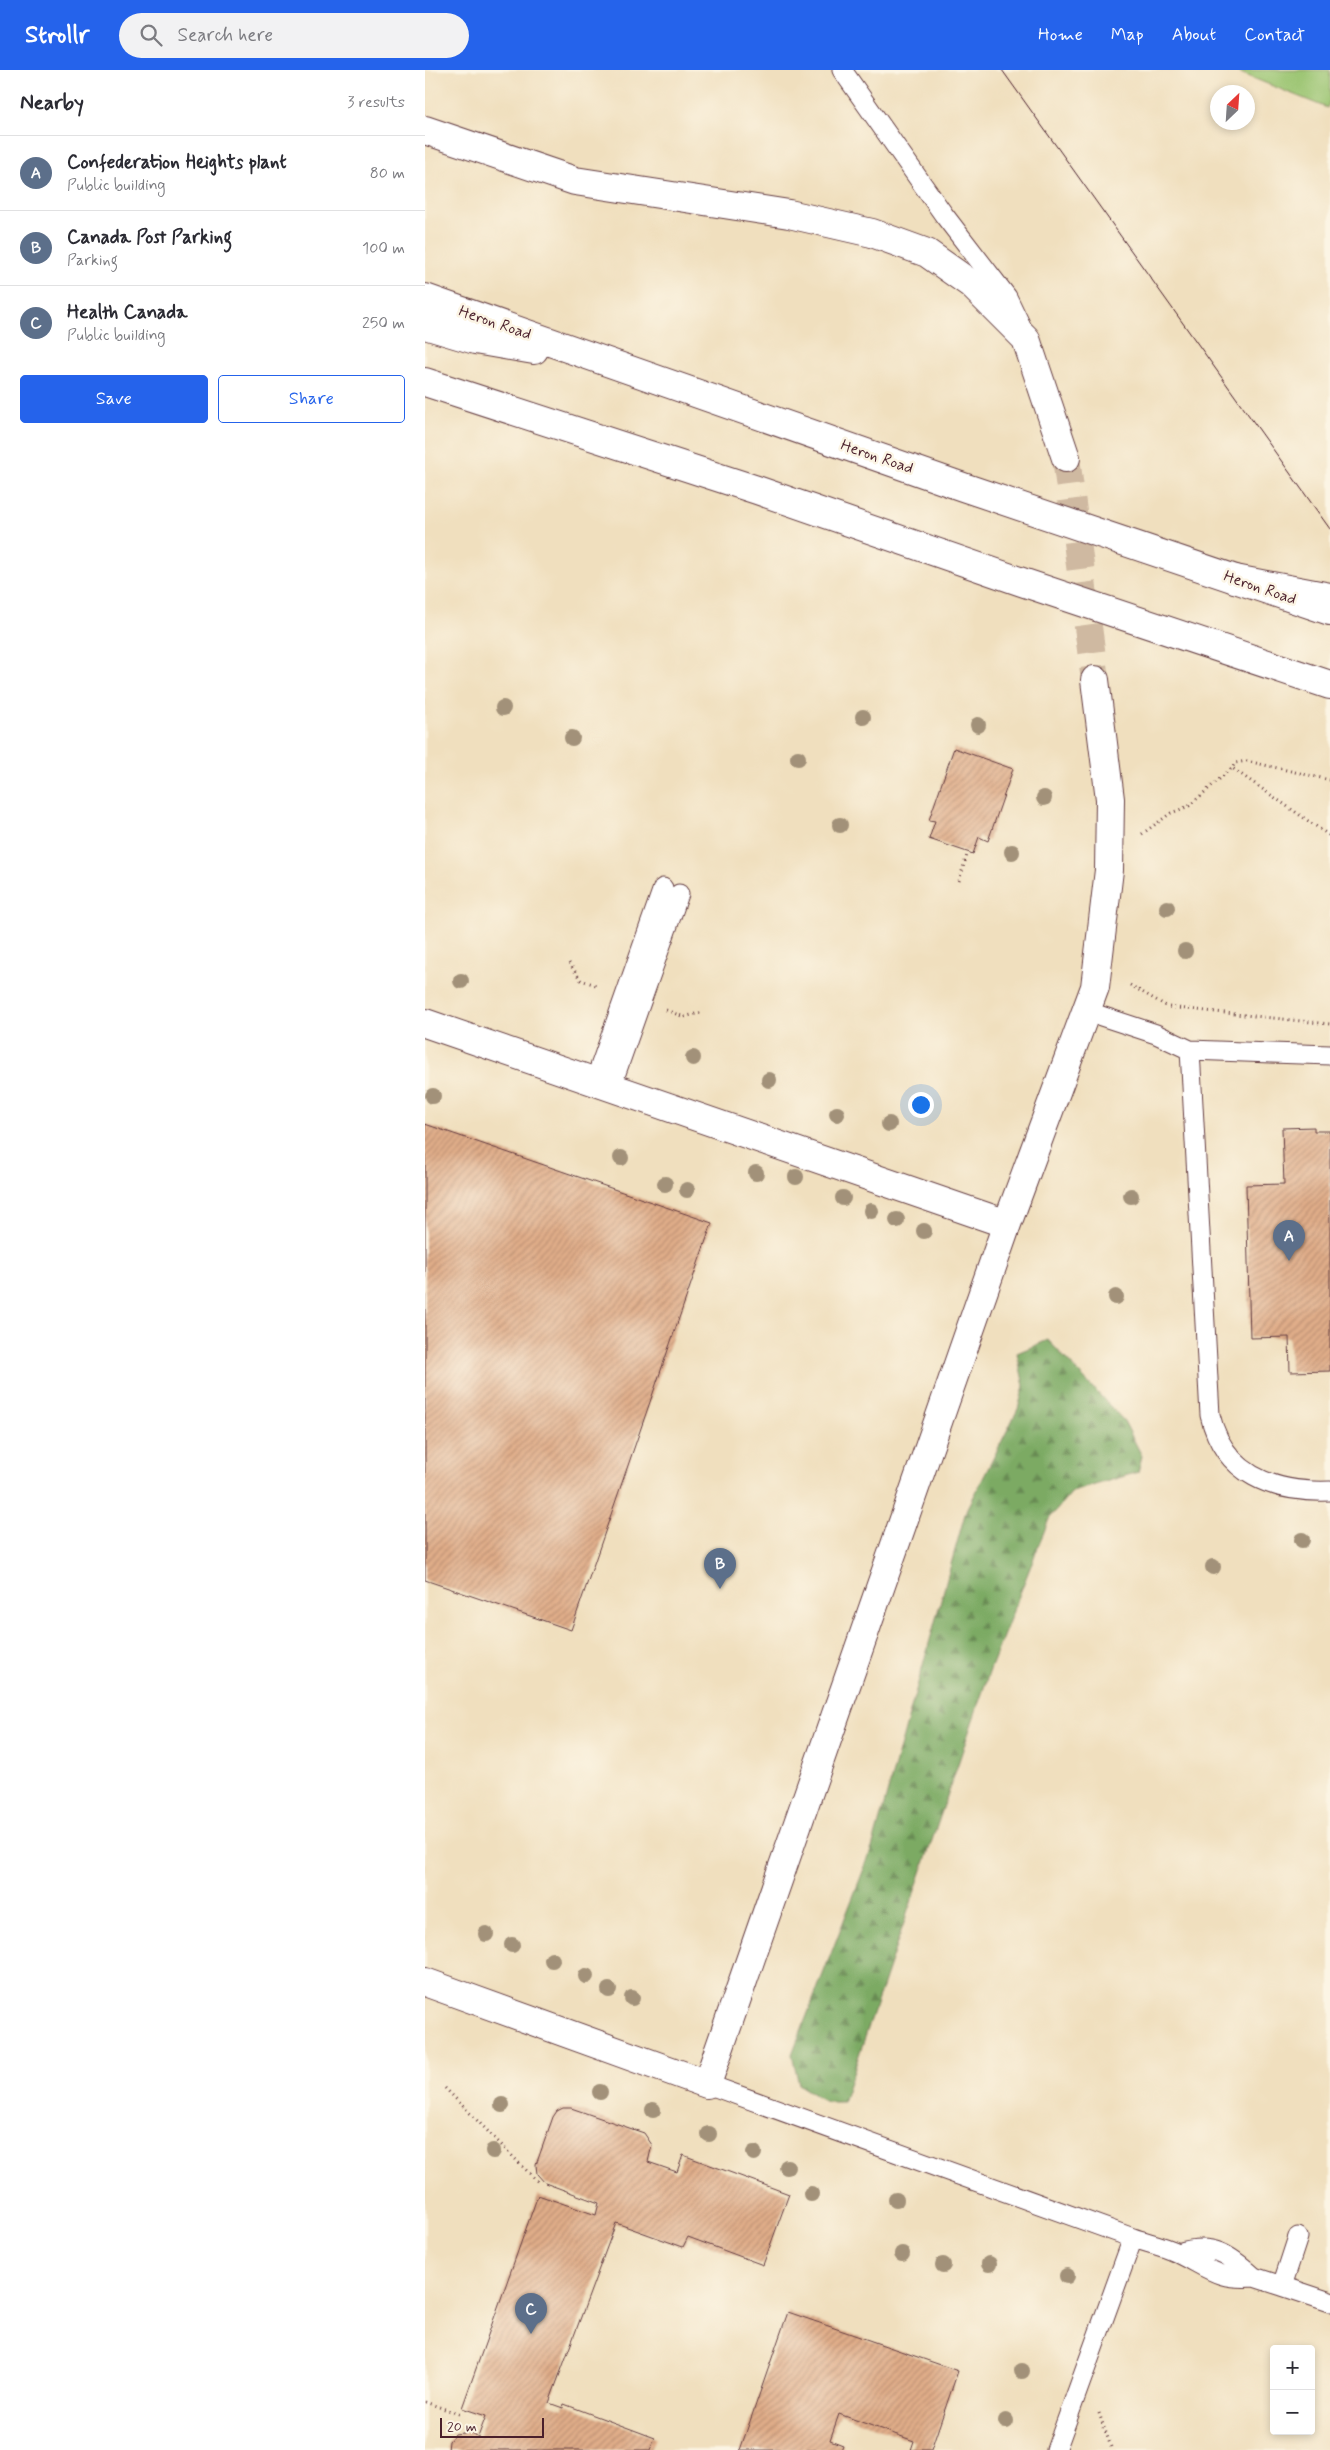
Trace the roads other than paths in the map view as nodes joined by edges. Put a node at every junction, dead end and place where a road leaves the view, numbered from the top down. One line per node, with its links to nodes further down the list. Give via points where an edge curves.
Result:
1 (842, 70): 5 (lane, via 944,215 1007,297)
2 (425, 130): 5 (main road, via 575,181 789,214 905,244 946,265 971,284)
3 (425, 298): 6 (main road, Heron Road)
4 (425, 325): 6 (main road, via 475,340)
5 (1026, 339): 8 (main road)
6 (602, 360): 9 (main road, Heron Road)
7 (425, 382): 13 (main road, via 757,490)
8 (1066, 458)
9 (1235, 580): 10 (main road); 11 (main road, Heron Road)
10 (1330, 597)
11 (1330, 611)
12 (1095, 680): 15 (main road, via 1110,799 1109,870 1095,988)
13 (1330, 685)
14 (671, 891): 19 (lane)
15 (1086, 1011): 17 (lane, via 1156,1034); 20 (main road)
16 (425, 1023): 19 (main road)
17 (1190, 1050): 18 (lane); 21 (lane, via 1210,1415 1215,1435 1229,1458 1264,1481 1283,1489)
18 (1330, 1055)
19 (603, 1084): 20 (main road)
20 (1007, 1224): 23 (main road)
21 (1330, 1491)
22 (425, 1982): 23 (main road)
23 (707, 2084): 25 (lane)
24 (1298, 2237): 26 (lane)
25 (1133, 2238): 26 (lane, via 1178,2253 1199,2266 1231,2278 1254,2277); 28 (lane)
26 (1282, 2286): 27 (lane)
27 (1330, 2302)
28 (1056, 2450)

